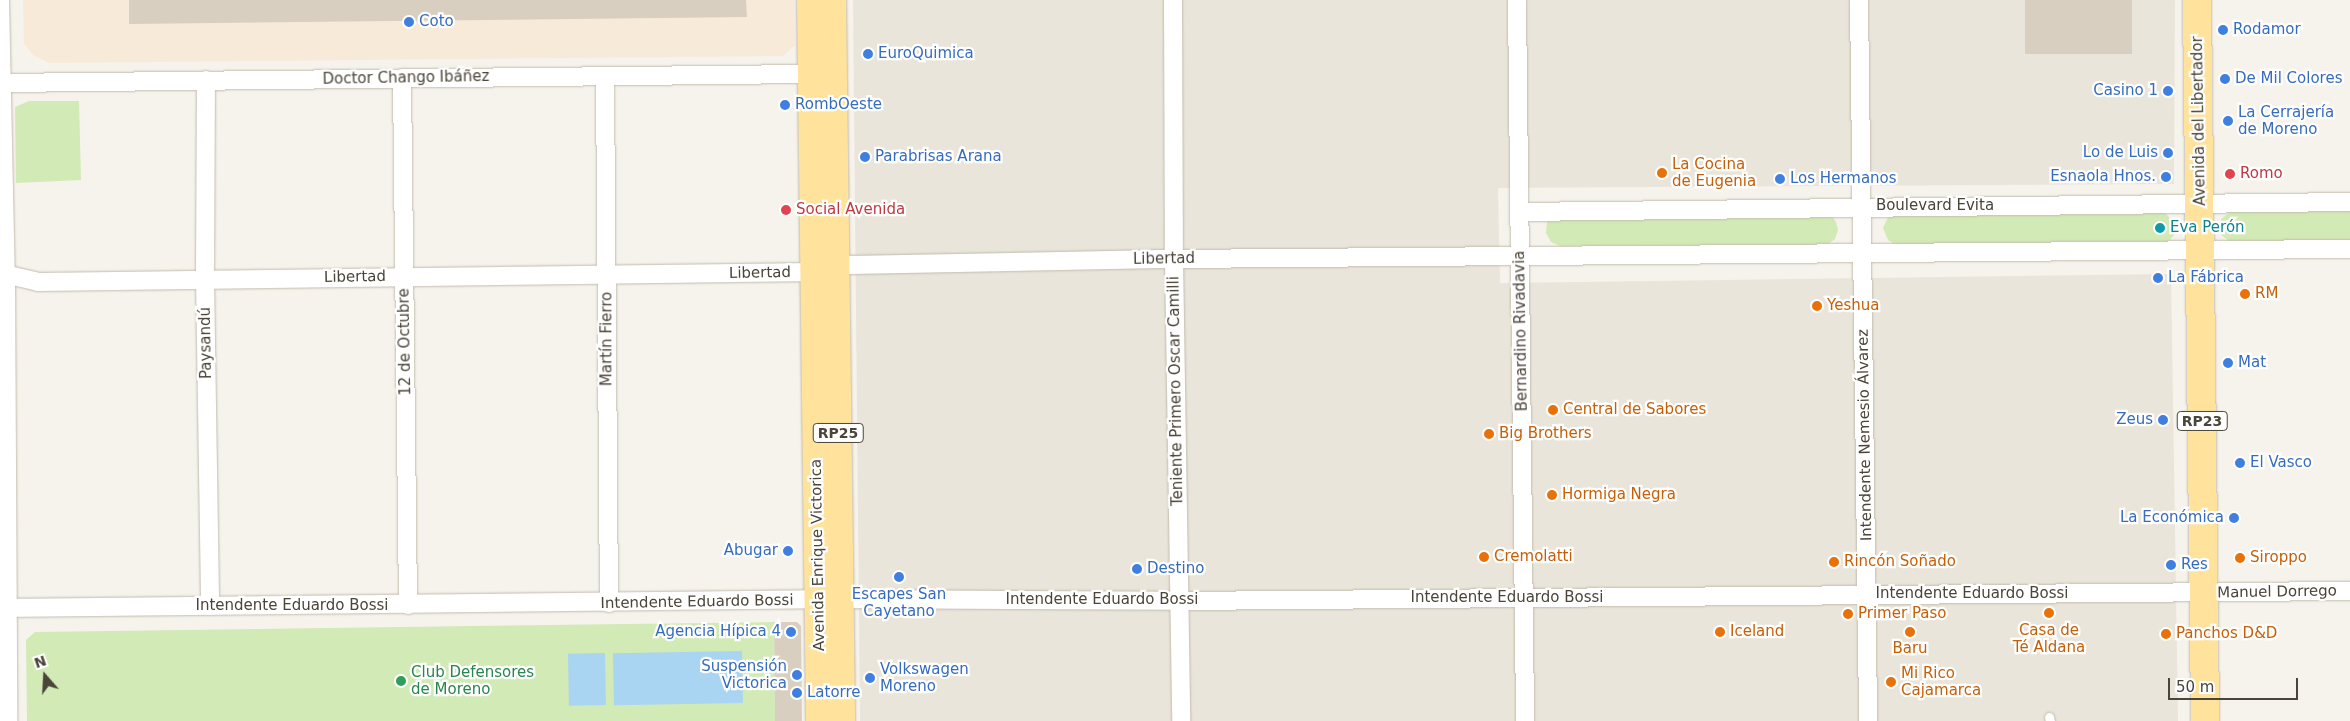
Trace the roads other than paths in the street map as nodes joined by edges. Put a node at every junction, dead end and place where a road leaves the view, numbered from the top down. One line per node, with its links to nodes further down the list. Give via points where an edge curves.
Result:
1 (0, 0): 8 (street)
2 (811, 0): 9 (main road, Avenida Enrique Victorica / RP25)
3 (832, 0): 23 (main road, Avenida Enrique Victorica / RP25)
4 (1173, 0): 22 (street, Teniente Primero Oscar Camilli)
5 (1517, 0): 17 (street, Bernardino Rivadavia)
6 (1859, 0): 16 (street, Intendente Nemesio Álvarez)
7 (2197, 0): 15 (main road, Avenida del Libertador / RP23)
8 (0, 45): 13 (street)
9 (812, 74): 10 (street, Doctor Chango Ibáñez); 23 (main road, Avenida Enrique Victorica / RP25)
10 (605, 76): 11 (street, Doctor Chango Ibáñez); 25 (street, Martín Fierro)
11 (402, 78): 12 (street, Doctor Chango Ibáñez); 26 (street, 12 de Octubre)
12 (206, 80): 13 (street, Doctor Chango Ibáñez); 27 (street, Paysandú)
13 (1, 82): 24 (street)
14 (2350, 202): 15 (street, Boulevard Evita)
15 (2200, 204): 16 (street, Boulevard Evita); 19 (main road, Avenida del Libertador / RP23)
16 (1861, 206): 17 (street, Boulevard Evita); 20 (street, Intendente Nemesio Álvarez)
17 (1520, 212): 21 (street, Bernardino Rivadavia)
18 (2350, 249): 19 (street)
19 (2200, 250): 20 (street); 29 (main road, Avenida del Libertador / RP23)
20 (1862, 252): 21 (street); 30 (street, Intendente Nemesio Álvarez)
21 (1520, 256): 22 (street, Libertad); 31 (street, Bernardino Rivadavia)
22 (1174, 258): 23 (street, Libertad, via 860,264); 33 (street, Teniente Primero Oscar Camilli)
23 (826, 269): 25 (street, Libertad); 32 (main road, Avenida Enrique Victorica / RP25)
24 (3, 274): 27 (street, Libertad, via 38,282); 37 (street)
25 (606, 274): 26 (street, Libertad); 34 (street, Martín Fierro)
26 (404, 276): 27 (street, Libertad); 35 (street, 12 de Octubre)
27 (205, 279): 36 (street, Paysandú)
28 (2350, 591): 29 (street, Manuel Dorrego)
29 (2204, 593): 30 (street, Intendente Eduardo Bossi); 44 (main road, Avenida del Libertador / RP23)
30 (1867, 595): 31 (street, Intendente Eduardo Bossi); 43 (street, Intendente Nemesio Álvarez)
31 (1524, 598): 33 (street, Intendente Eduardo Bossi); 42 (street, Bernardino Rivadavia)
32 (829, 600): 33 (street, Intendente Eduardo Bossi); 34 (street, Intendente Eduardo Bossi); 39 (main road, Avenida Enrique Victorica / RP25); 40 (main road, Avenida Enrique Victorica / RP25)
33 (1180, 601): 41 (street, Teniente Primero Oscar Camilli)
34 (609, 603): 35 (street, Intendente Eduardo Bossi)
35 (408, 605): 36 (street, Intendente Eduardo Bossi)
36 (210, 606): 37 (street, Intendente Eduardo Bossi)
37 (3, 608): 38 (street)
38 (8, 721)
39 (820, 721)
40 (841, 721)
41 (1181, 721)
42 (1525, 721)
43 (1868, 721)
44 (2205, 721)

